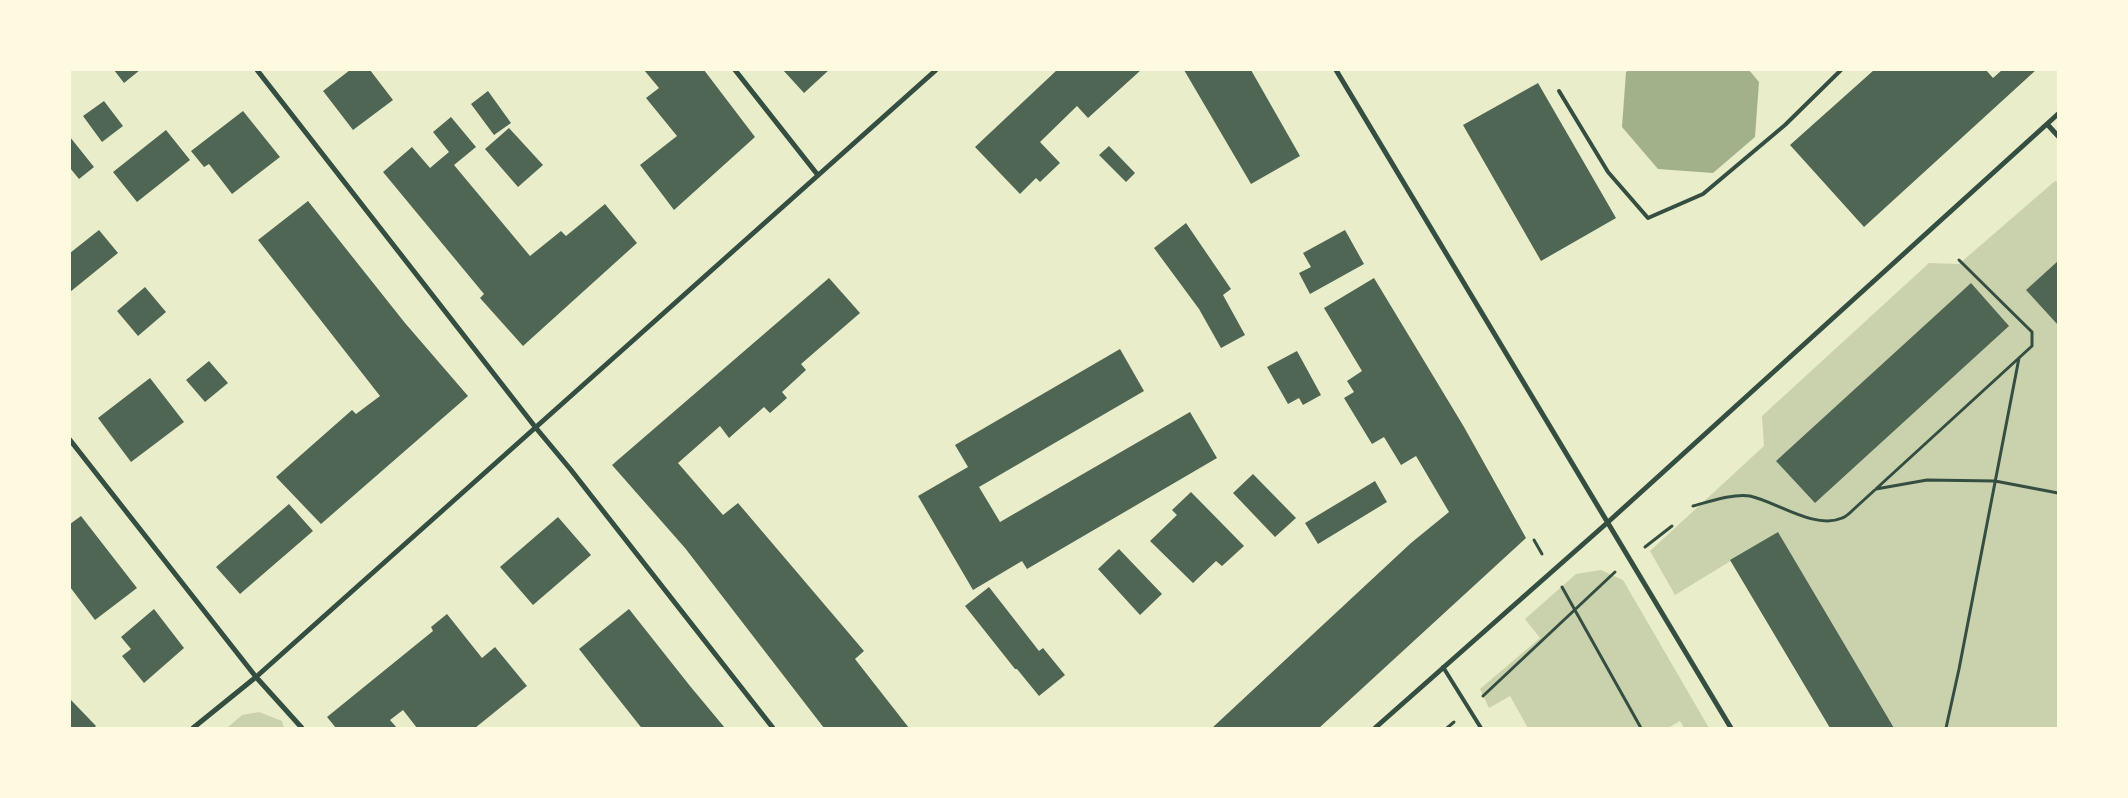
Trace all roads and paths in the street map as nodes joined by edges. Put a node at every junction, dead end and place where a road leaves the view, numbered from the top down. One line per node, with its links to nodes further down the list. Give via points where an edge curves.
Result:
1 (257, 70): 13 (street)
2 (735, 70): 10 (street)
3 (936, 70): 10 (street)
4 (1336, 70): 19 (street)
5 (1841, 70): 6 (lane, via 1785,125 1703,194 1648,218 1608,172)
6 (1559, 91)
7 (2058, 114): 8 (street)
8 (2047, 124): 9 (street); 19 (street)
9 (2058, 136)
10 (817, 174): 13 (street)
11 (1959, 260): 12 (path, via 2032,332 2032,346)
12 (2019, 358): 15 (path); 16 (path)
13 (536, 428): 26 (street); 30 (street)
14 (70, 440): 26 (street)
15 (1995, 481): 16 (path, via 1927,480); 17 (path); 36 (path)
16 (1876, 489): 18 (path, via 1841,519 1817,522 1748,496)
17 (2058, 493)
18 (1693, 506)
19 (1607, 523): 22 (street); 23 (street)
20 (1672, 526): 22 (path)
21 (1534, 540): 23 (path)
22 (1629, 561): 24 (path); 35 (street)
23 (1553, 571): 24 (path); 25 (street)
24 (1575, 609): 27 (path); 34 (path)
25 (1443, 667): 27 (lane); 31 (street)
26 (256, 677): 28 (street); 29 (street)
27 (1469, 708): 32 (path); 33 (lane)
28 (193, 728)
29 (302, 728)
30 (773, 728)
31 (1375, 728)
32 (1447, 728)
33 (1481, 728)
34 (1641, 728)
35 (1731, 728)
36 (1946, 728)

